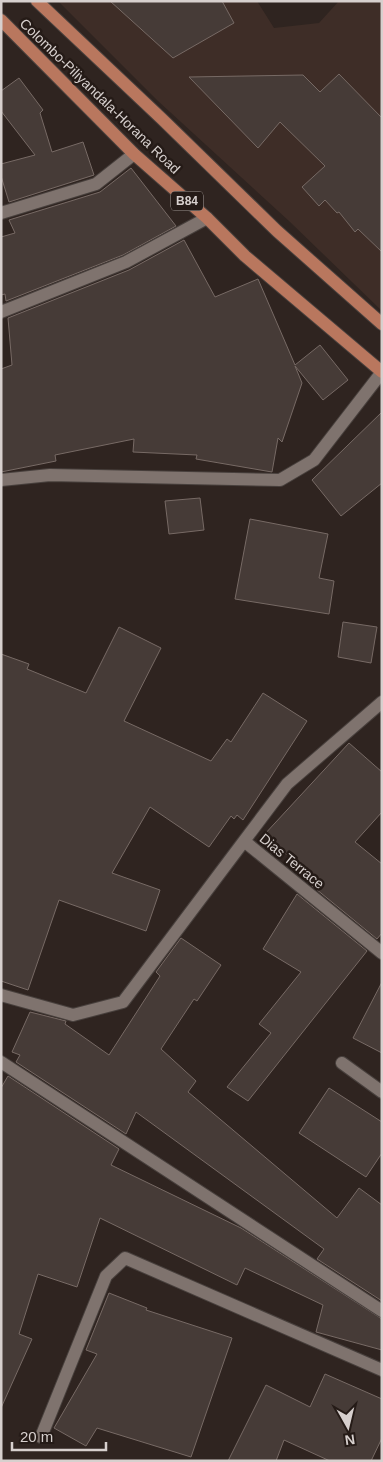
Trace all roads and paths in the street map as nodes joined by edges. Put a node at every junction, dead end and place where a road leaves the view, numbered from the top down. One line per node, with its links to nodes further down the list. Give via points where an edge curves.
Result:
1 (37, 1): 7 (main road, Colombo-Piliyandala-Horana Road, via 264,218)
2 (1, 20): 3 (main road, Colombo-Piliyandala-Horana Road / B84)
3 (134, 154): 4 (street, via 96,184); 5 (main road, Colombo-Piliyandala-Horana Road / B84)
4 (1, 213)
5 (207, 218): 6 (street, via 126,262); 8 (main road, Colombo-Piliyandala-Horana Road / B84, via 245,256)
6 (1, 312)
7 (382, 324)
8 (382, 372): 9 (street, via 314,460 280,480 50,475)
9 (1, 480)
10 (382, 702): 11 (street, Dias Terrace, via 287,784)
11 (244, 841): 12 (street, Dias Terrace); 13 (street, via 123,1002 73,1015)
12 (382, 953)
13 (1, 995)
14 (1, 1062): 17 (street)
15 (342, 1063): 16 (street)
16 (382, 1092)
17 (382, 1311)
18 (382, 1370): 19 (street, via 125,1258 106,1276)
19 (41, 1437)

